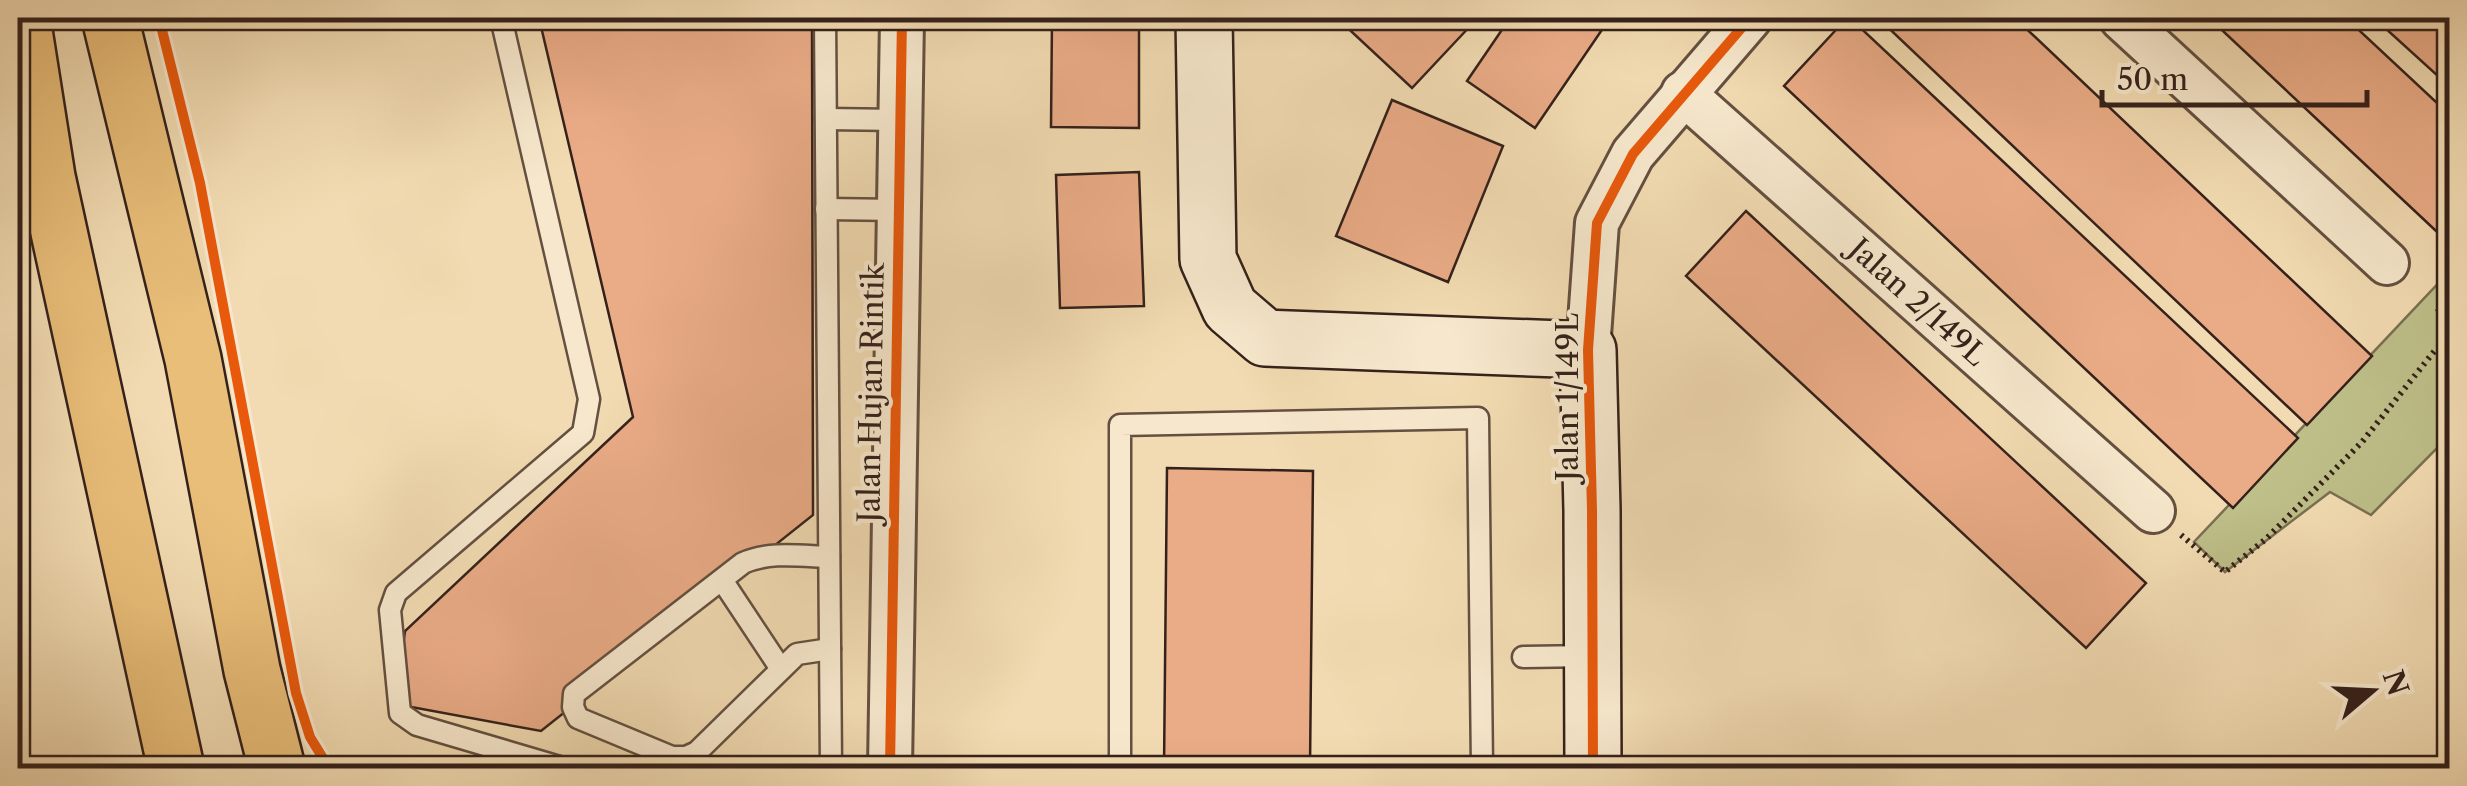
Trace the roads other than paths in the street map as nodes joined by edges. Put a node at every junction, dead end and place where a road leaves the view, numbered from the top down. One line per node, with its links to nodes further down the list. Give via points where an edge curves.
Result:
1 (22, 18): 23 (highway, via 47,177)
2 (110, 18): 24 (highway, via 193,360 252,670)
3 (501, 18): 25 (lane, via 589,399 584,432 396,593 390,610 400,713 416,725)
4 (825, 18): 10 (lane)
5 (902, 18): 11 (street, Jalan Hujan Rintik)
6 (1204, 18): 15 (street, via 1208,259 1230,308 1265,338)
7 (1750, 18): 9 (street, Jalan 1/149L)
8 (2121, 18): 14 (street)
9 (1683, 93): 15 (street, Jalan 1/149L, via 1633,154 1597,223); 16 (street, Jalan 2/149L)
10 (826, 118): 11 (lane); 12 (lane)
11 (900, 120): 13 (street, Jalan Hujan Rintik)
12 (826, 209): 13 (lane); 17 (lane)
13 (899, 210): 27 (street, Jalan Hujan Rintik)
14 (2386, 263)
15 (1588, 350): 20 (street, Jalan 1/149L)
16 (2153, 512)
17 (830, 556): 18 (lane, via 756,557); 19 (lane)
18 (722, 580): 22 (lane); 22 (lane, via 574,694 578,718 686,757)
19 (830, 649): 22 (lane, via 797,654); 26 (lane)
20 (1592, 656): 21 (lane); 30 (street, Jalan 1/149L)
21 (1523, 657)
22 (781, 670)
23 (176, 768)
24 (278, 768)
25 (564, 768)
26 (832, 768)
27 (890, 768)
28 (1120, 768): 29 (lane, via 1120,426 1478,418)
29 (1482, 768)
30 (1593, 768)

